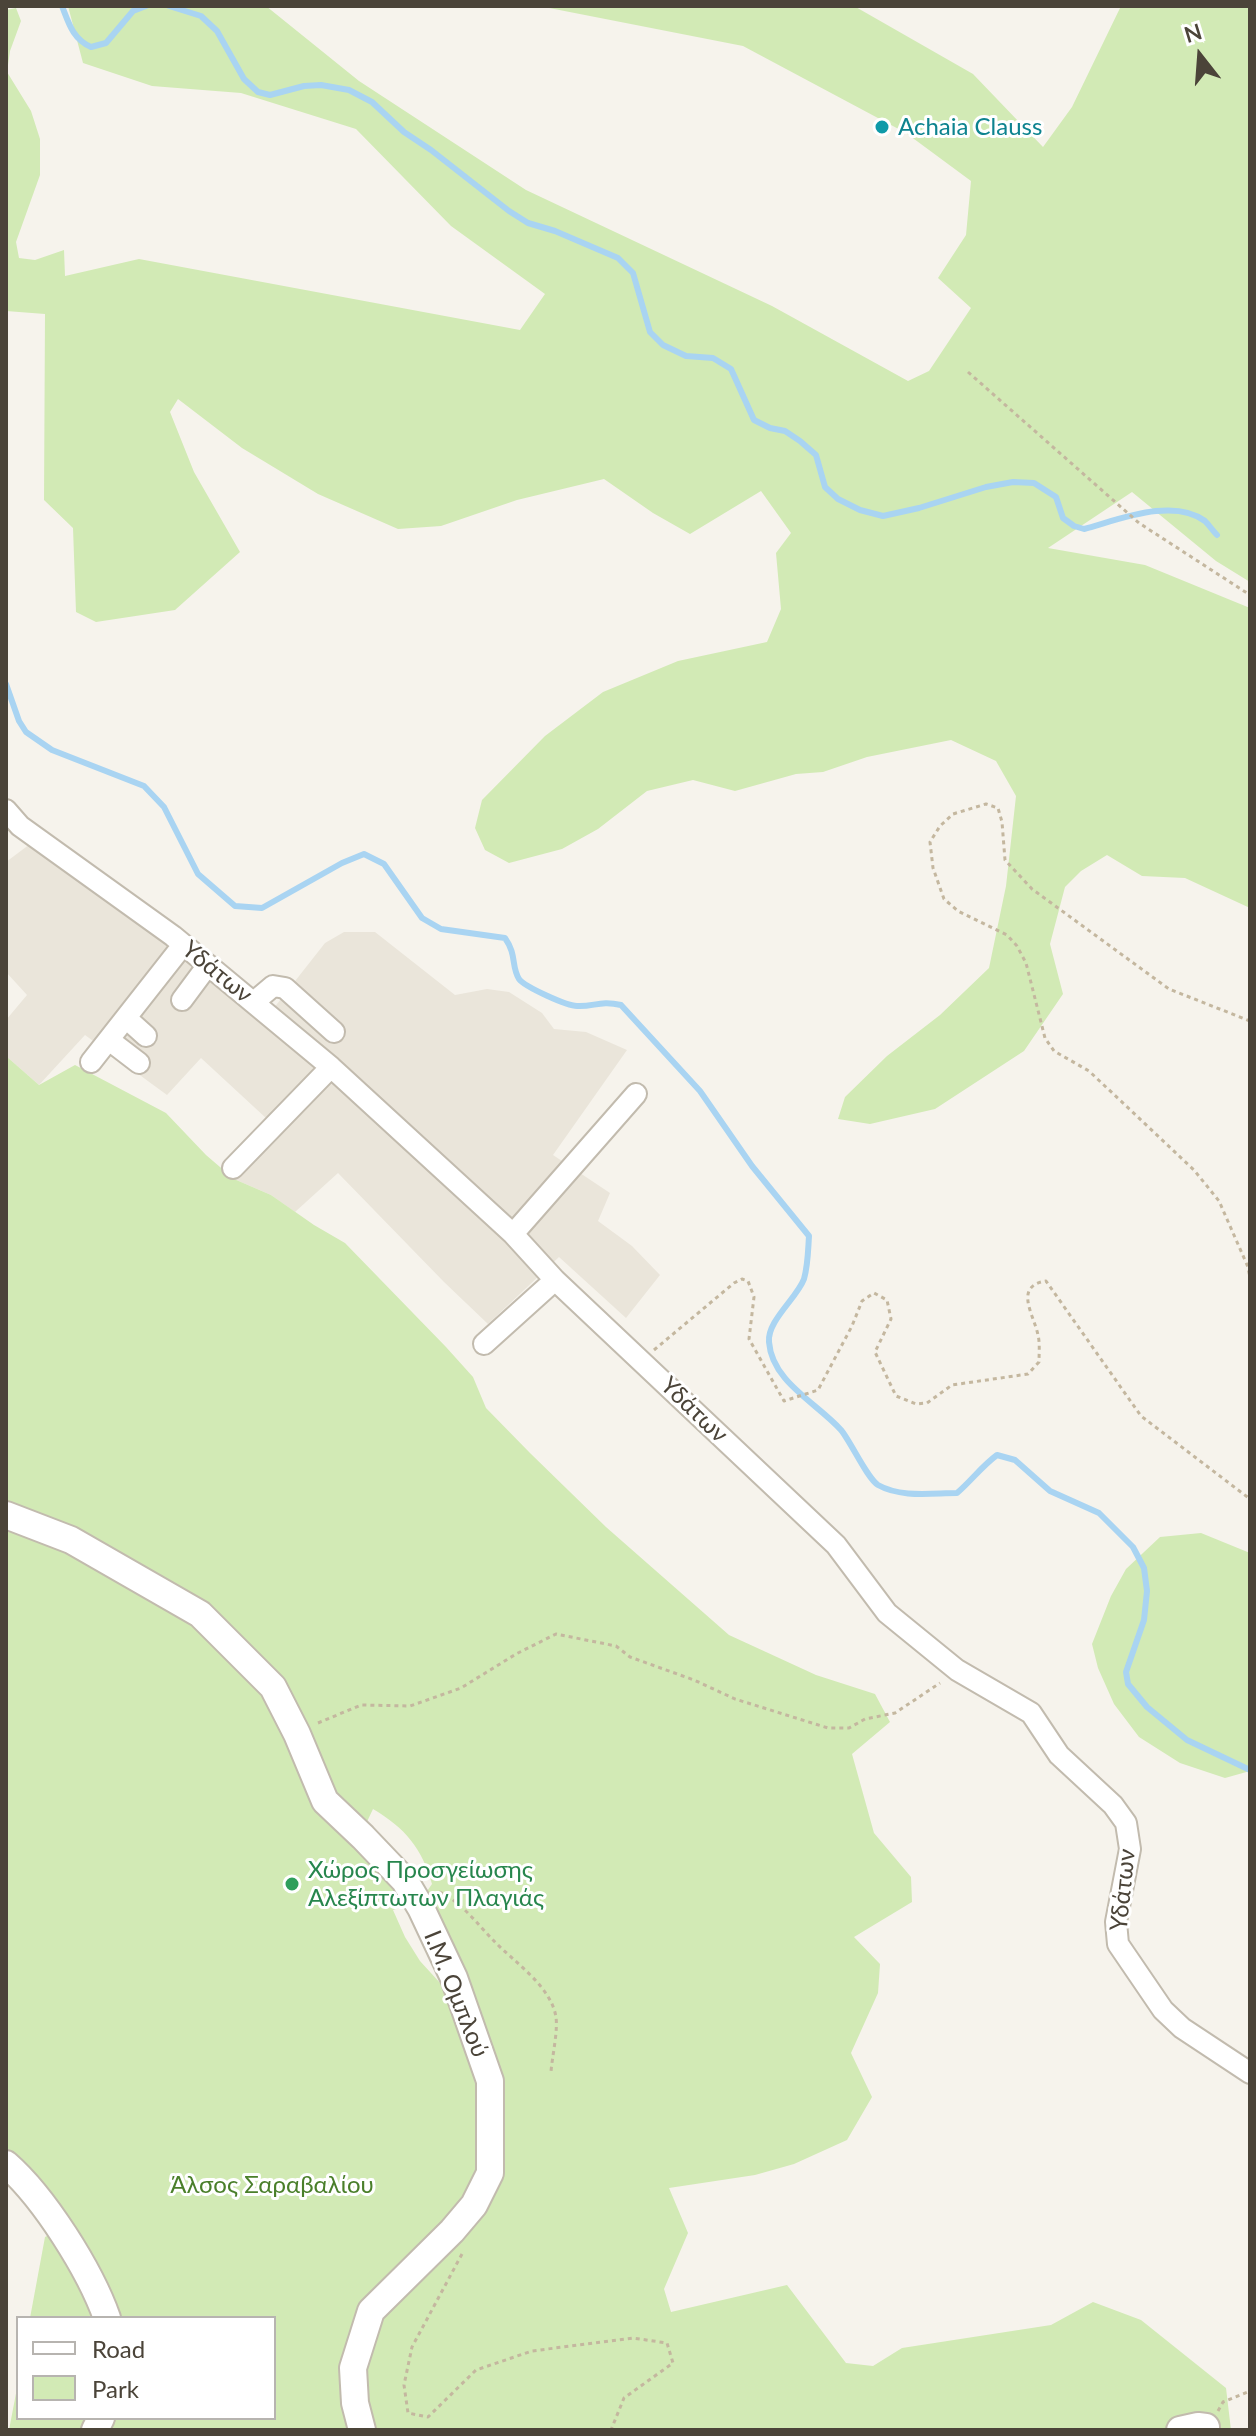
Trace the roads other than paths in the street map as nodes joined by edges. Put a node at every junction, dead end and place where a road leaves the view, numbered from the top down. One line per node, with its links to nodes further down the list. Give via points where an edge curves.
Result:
1 (6, 810): 2 (street, Υδάτων, via 20,826)
2 (178, 940): 3 (street, Υδάτων); 4 (street); 7 (street)
3 (208, 965): 5 (street); 6 (street, Υδάτων)
4 (136, 983)
5 (182, 1000)
6 (254, 1002): 8 (street, via 273,986 285,988); 13 (street, Υδάτων)
7 (126, 1018): 9 (street); 10 (street)
8 (334, 1032)
9 (146, 1036)
10 (109, 1040): 11 (street); 12 (street)
11 (91, 1062)
12 (139, 1063)
13 (331, 1067): 15 (street); 16 (street, Υδάτων)
14 (636, 1094): 16 (street)
15 (233, 1168)
16 (513, 1234): 17 (street, Υδάτων)
17 (555, 1280): 18 (street); 20 (street, Υδάτων, via 836,1545 887,1613 957,1670 1031,1713 1059,1755 1113,1805 1126,1823 1130,1849 1116,1922 1118,1944 1163,2010)
18 (484, 1344)
19 (6, 1515): 23 (street, Ι.Μ. Ομπλού, via 71,1540 200,1614 273,1687 325,1801 408,1887 454,1978 490,2081 490,2173 460,2222 371,2311 353,2368)
20 (1250, 2073)
21 (6, 2164): 22 (street, via 43,2203)
22 (106, 2316)
23 (362, 2430)

